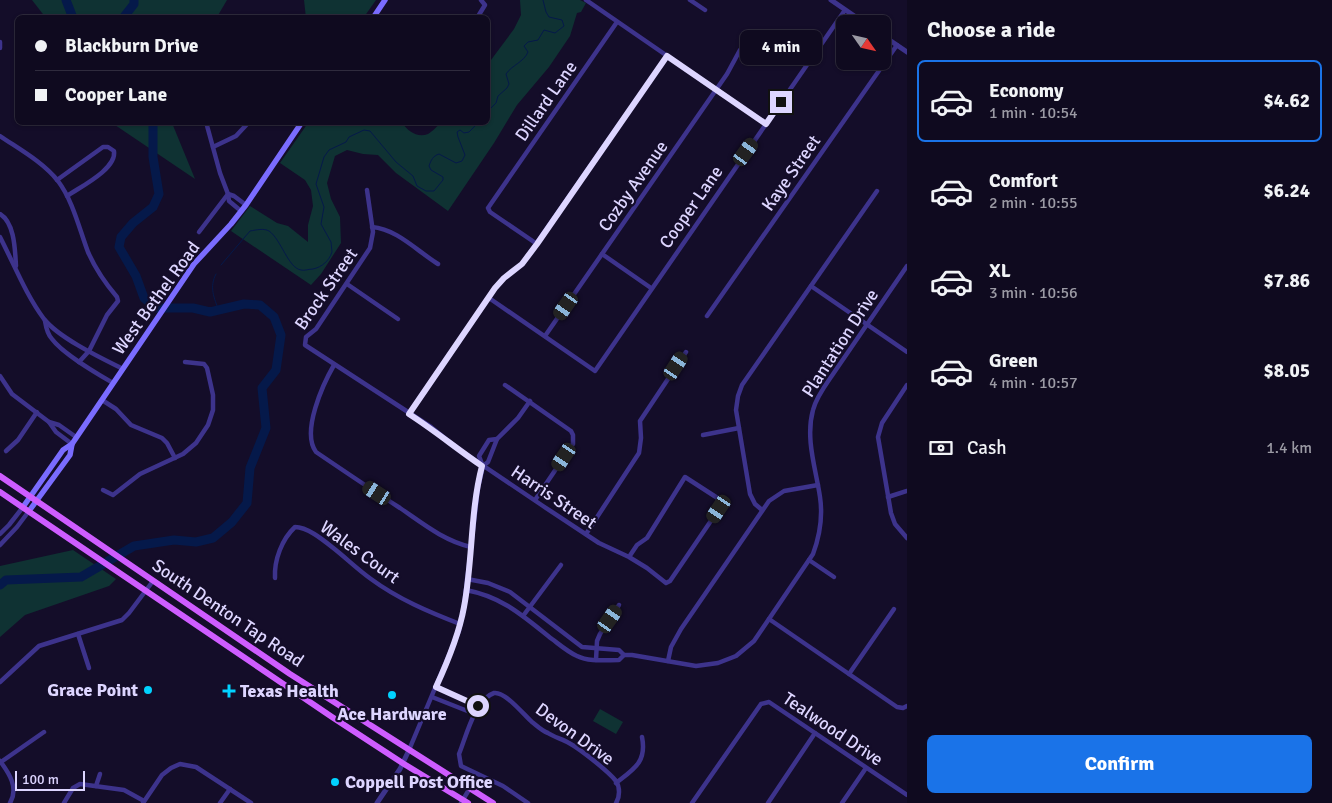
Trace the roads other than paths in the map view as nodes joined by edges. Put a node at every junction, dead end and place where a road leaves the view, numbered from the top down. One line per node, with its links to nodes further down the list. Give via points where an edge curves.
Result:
1 (385, 0): 8 (main road)
2 (481, 0): 9 (street, via 485,5)
3 (586, 0): 11 (street)
4 (690, 0): 6 (street)
5 (831, 0): 7 (street)
6 (705, 10)
7 (845, 10): 10 (street); 18 (street, Cooper Lane)
8 (375, 15)
9 (479, 15)
10 (852, 15)
11 (617, 22): 16 (street); 35 (street, Dillard Lane, via 488,208)
12 (891, 41): 13 (street)
13 (896, 45): 15 (street); 44 (street, Kaye Street)
14 (740, 50): 17 (street, Cozby Avenue)
15 (907, 52)
16 (667, 56): 17 (street); 35 (street)
17 (717, 89): 18 (street); 36 (street, Cozby Avenue)
18 (766, 124): 42 (street, Cooper Lane)
19 (207, 125): 23 (street)
20 (246, 125): 23 (street, via 236,136)
21 (300, 125): 29 (main road, West Bethel Road)
22 (0, 136): 24 (street)
23 (213, 147): 27 (street)
24 (57, 180): 28 (street); 28 (street, via 103,148 114,151 115,157 110,166)
25 (367, 190): 32 (street, Brock Street)
26 (877, 191): 41 (street)
27 (228, 194): 29 (street); 30 (street, via 229,201); 33 (street)
28 (67, 196): 50 (street, via 96,268 118,301)
29 (246, 205): 30 (main road, West Bethel Road)
30 (241, 211): 56 (main road, West Bethel Road, via 194,264)
31 (0, 214): 39 (street, via 15,240)
32 (372, 227): 37 (street, via 393,233); 40 (street, Brock Street, via 370,248)
33 (199, 232)
34 (0, 237): 39 (street)
35 (537, 244): 43 (street)
36 (602, 254): 42 (street); 48 (street, Cozby Avenue)
37 (438, 264)
38 (907, 266): 47 (street, Plantation Drive)
39 (16, 268): 46 (street)
40 (348, 284): 45 (street); 49 (street, Brock Street, via 316,329 306,336)
41 (811, 286): 47 (street); 66 (street, via 742,385 736,410)
42 (652, 288): 48 (street, Cooper Lane, via 595,371)
43 (489, 298): 48 (street); 64 (street)
44 (708, 316)
45 (398, 319)
46 (45, 321): 50 (street); 53 (street, via 52,340)
47 (867, 325): 52 (street); 75 (street, Plantation Drive, via 820,393 813,409 811,449)
48 (545, 336)
49 (305, 345): 55 (street, Harris Street)
50 (89, 351): 53 (street); 56 (street)
51 (686, 352): 87 (street, via 640,421 639,453)
52 (907, 352)
53 (79, 362): 58 (street)
54 (185, 362): 72 (street, via 204,364 207,368 213,410 196,443)
55 (334, 365): 64 (street, Harris Street); 90 (street, via 315,407 311,441 316,452 443,537)
56 (123, 369): 58 (main road, West Bethel Road)
57 (0, 376): 63 (street, via 12,394)
58 (113, 383): 61 (main road, West Bethel Road)
59 (505, 385): 62 (street)
60 (907, 385): 80 (street, via 887,414 878,437)
61 (102, 400): 68 (main road, West Bethel Road); 72 (street, via 131,425 162,438)
62 (530, 401): 69 (street); 81 (street, via 571,431 574,439)
63 (37, 412): 65 (street); 71 (street)
64 (409, 414): 73 (street, Harris Street)
65 (49, 422): 68 (street); 70 (street)
66 (739, 428): 67 (street); 84 (street, via 750,494)
67 (703, 435)
68 (76, 437): 70 (main road, West Bethel Road)
69 (497, 438): 73 (street, via 488,462); 73 (street, via 489,440 479,454)
70 (72, 444): 79 (main road, West Bethel Road, via 63,450); 82 (main road, West Bethel Road, via 70,455)
71 (6, 452)
72 (175, 458): 76 (street, via 140,474 113,495)
73 (482, 466): 81 (street, Harris Street); 90 (street)
74 (0, 476): 79 (main road, South Denton Tap Road)
75 (818, 485): 84 (street, via 784,491); 92 (street, Plantation Drive, via 820,528)
76 (103, 490)
77 (907, 491): 80 (street)
78 (0, 492): 83 (main road, South Denton Tap Road)
79 (30, 496): 82 (main road, South Denton Tap Road); 83 (main road, West Bethel Road)
80 (888, 497): 88 (street, via 896,524)
81 (535, 500): 87 (street, Harris Street)
82 (37, 501): 85 (main road, West Bethel Road); 97 (main road, South Denton Tap Road)
83 (23, 507): 85 (main road, South Denton Tap Road); 86 (street)
84 (762, 510): 112 (street, via 680,628)
85 (29, 511): 89 (street); 98 (main road, South Denton Tap Road)
86 (0, 534)
87 (586, 534): 91 (street, Harris Street)
88 (907, 538)
89 (0, 545)
90 (471, 547): 96 (street)
91 (629, 557): 91 (street, Harris Street, via 666,583 670,581 719,509 719,499 685,477 647,538)
92 (809, 560): 94 (street); 104 (street, Plantation Drive)
93 (561, 565): 101 (street)
94 (834, 577)
95 (274, 578): 105 (street, Wales Court, via 279,551 291,530 295,526 301,527 326,542 386,589 424,610)
96 (468, 579): 99 (street); 101 (street, Plantation Drive, via 501,588)
97 (153, 581): 98 (street); 107 (main road, South Denton Tap Road)
98 (147, 590): 106 (street, via 122,620); 108 (main road, South Denton Tap Road)
99 (466, 590): 103 (street, Plantation Drive, via 492,597); 105 (street)
100 (619, 605): 109 (street, via 600,634)
101 (530, 607): 103 (street); 109 (street, Plantation Drive, via 582,647)
102 (894, 609): 115 (street)
103 (523, 616): 111 (street, Plantation Drive, via 575,656)
104 (769, 620): 112 (street, Plantation Drive, via 748,648 729,660 696,666); 115 (street)
105 (460, 624): 118 (street)
106 (78, 634): 113 (street); 116 (street, via 39,646)
107 (239, 639): 108 (main road); 114 (main road, South Denton Tap Road)
108 (232, 649): 117 (main road, South Denton Tap Road)
109 (596, 649): 110 (street, Plantation Drive, via 619,650); 111 (street)
110 (624, 655): 111 (street, Plantation Drive, via 619,660); 112 (street, Plantation Drive)
111 (596, 660)
112 (668, 661)
113 (89, 668)
114 (289, 673): 117 (main road); 126 (main road, South Denton Tap Road)
115 (849, 674): 121 (street, via 897,708)
116 (0, 682)
117 (282, 683): 128 (main road, South Denton Tap Road)
118 (436, 687): 119 (street); 120 (street)
119 (432, 697): 122 (street); 126 (street)
120 (478, 706): 122 (street); 131 (street, Devon Drive, via 488,696 503,695 546,733 586,755)
121 (905, 707)
122 (475, 714): 144 (street, via 459,754 461,766 503,786)
123 (44, 732): 127 (street)
124 (815, 733): 129 (street, Tealwood Drive); 146 (street, Tealwood Drive, via 769,702 764,702); 147 (street)
125 (642, 737): 131 (street, via 642,759)
126 (409, 750): 128 (street); 133 (main road, South Denton Tap Road)
127 (0, 761): 138 (street, via 13,784)
128 (404, 764): 137 (main road, South Denton Tap Road); 142 (street)
129 (866, 768): 135 (street, Tealwood Drive); 148 (street)
130 (100, 774): 132 (street)
131 (617, 785): 145 (street)
132 (96, 786): 136 (street, via 124,790); 139 (street, via 80,784 73,788)
133 (470, 788): 137 (street); 143 (main road, South Denton Tap Road)
134 (230, 789): 136 (street, via 196,766 180,764 162,775); 140 (street); 141 (street)
135 (907, 795)
136 (144, 802)
137 (464, 802)
138 (10, 803)
139 (64, 803)
140 (220, 803)
141 (251, 803)
142 (376, 803)
143 (492, 803)
144 (528, 803)
145 (616, 803)
146 (692, 803)
147 (768, 803)
148 (842, 803)

